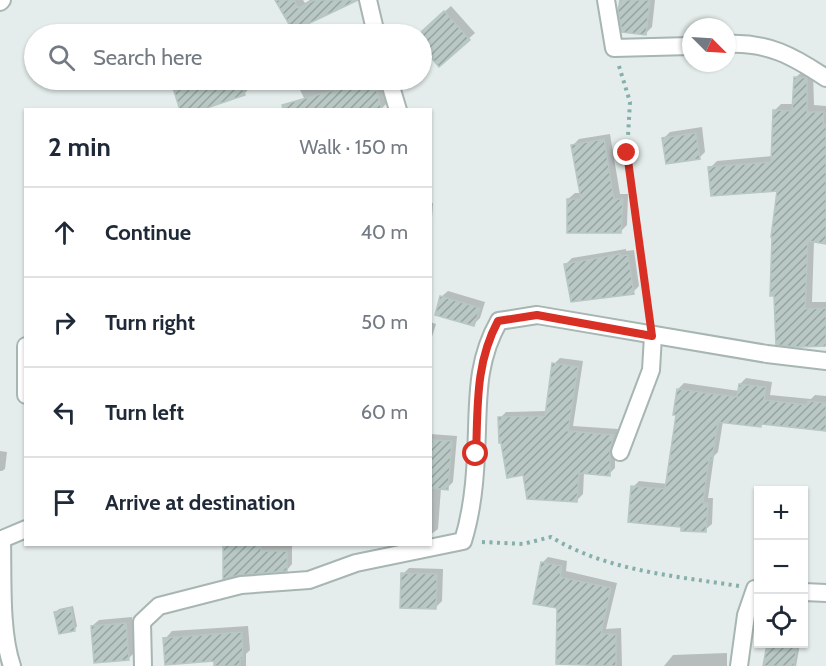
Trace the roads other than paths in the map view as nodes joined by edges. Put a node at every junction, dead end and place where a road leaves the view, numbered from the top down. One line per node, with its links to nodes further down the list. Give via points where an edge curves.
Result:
1 (368, 0): 3 (street)
2 (606, 0): 5 (street, via 614,48)
3 (374, 24)
4 (736, 44): 6 (street, via 768,47)
5 (682, 46)
6 (826, 78)
7 (392, 90): 8 (street)
8 (397, 108)
9 (652, 336): 10 (street); 11 (street, via 651,370); 18 (street, via 537,315 498,321 479,374 472,506 463,541 356,563 309,580 241,585 159,606 142,622)
10 (826, 361)
11 (620, 452)
12 (24, 530): 13 (street)
13 (1, 539): 17 (street, via 3,613)
14 (808, 592): 15 (street)
15 (826, 593)
16 (755, 594): 19 (street, via 746,615)
17 (12, 666)
18 (143, 666)
19 (739, 666)

